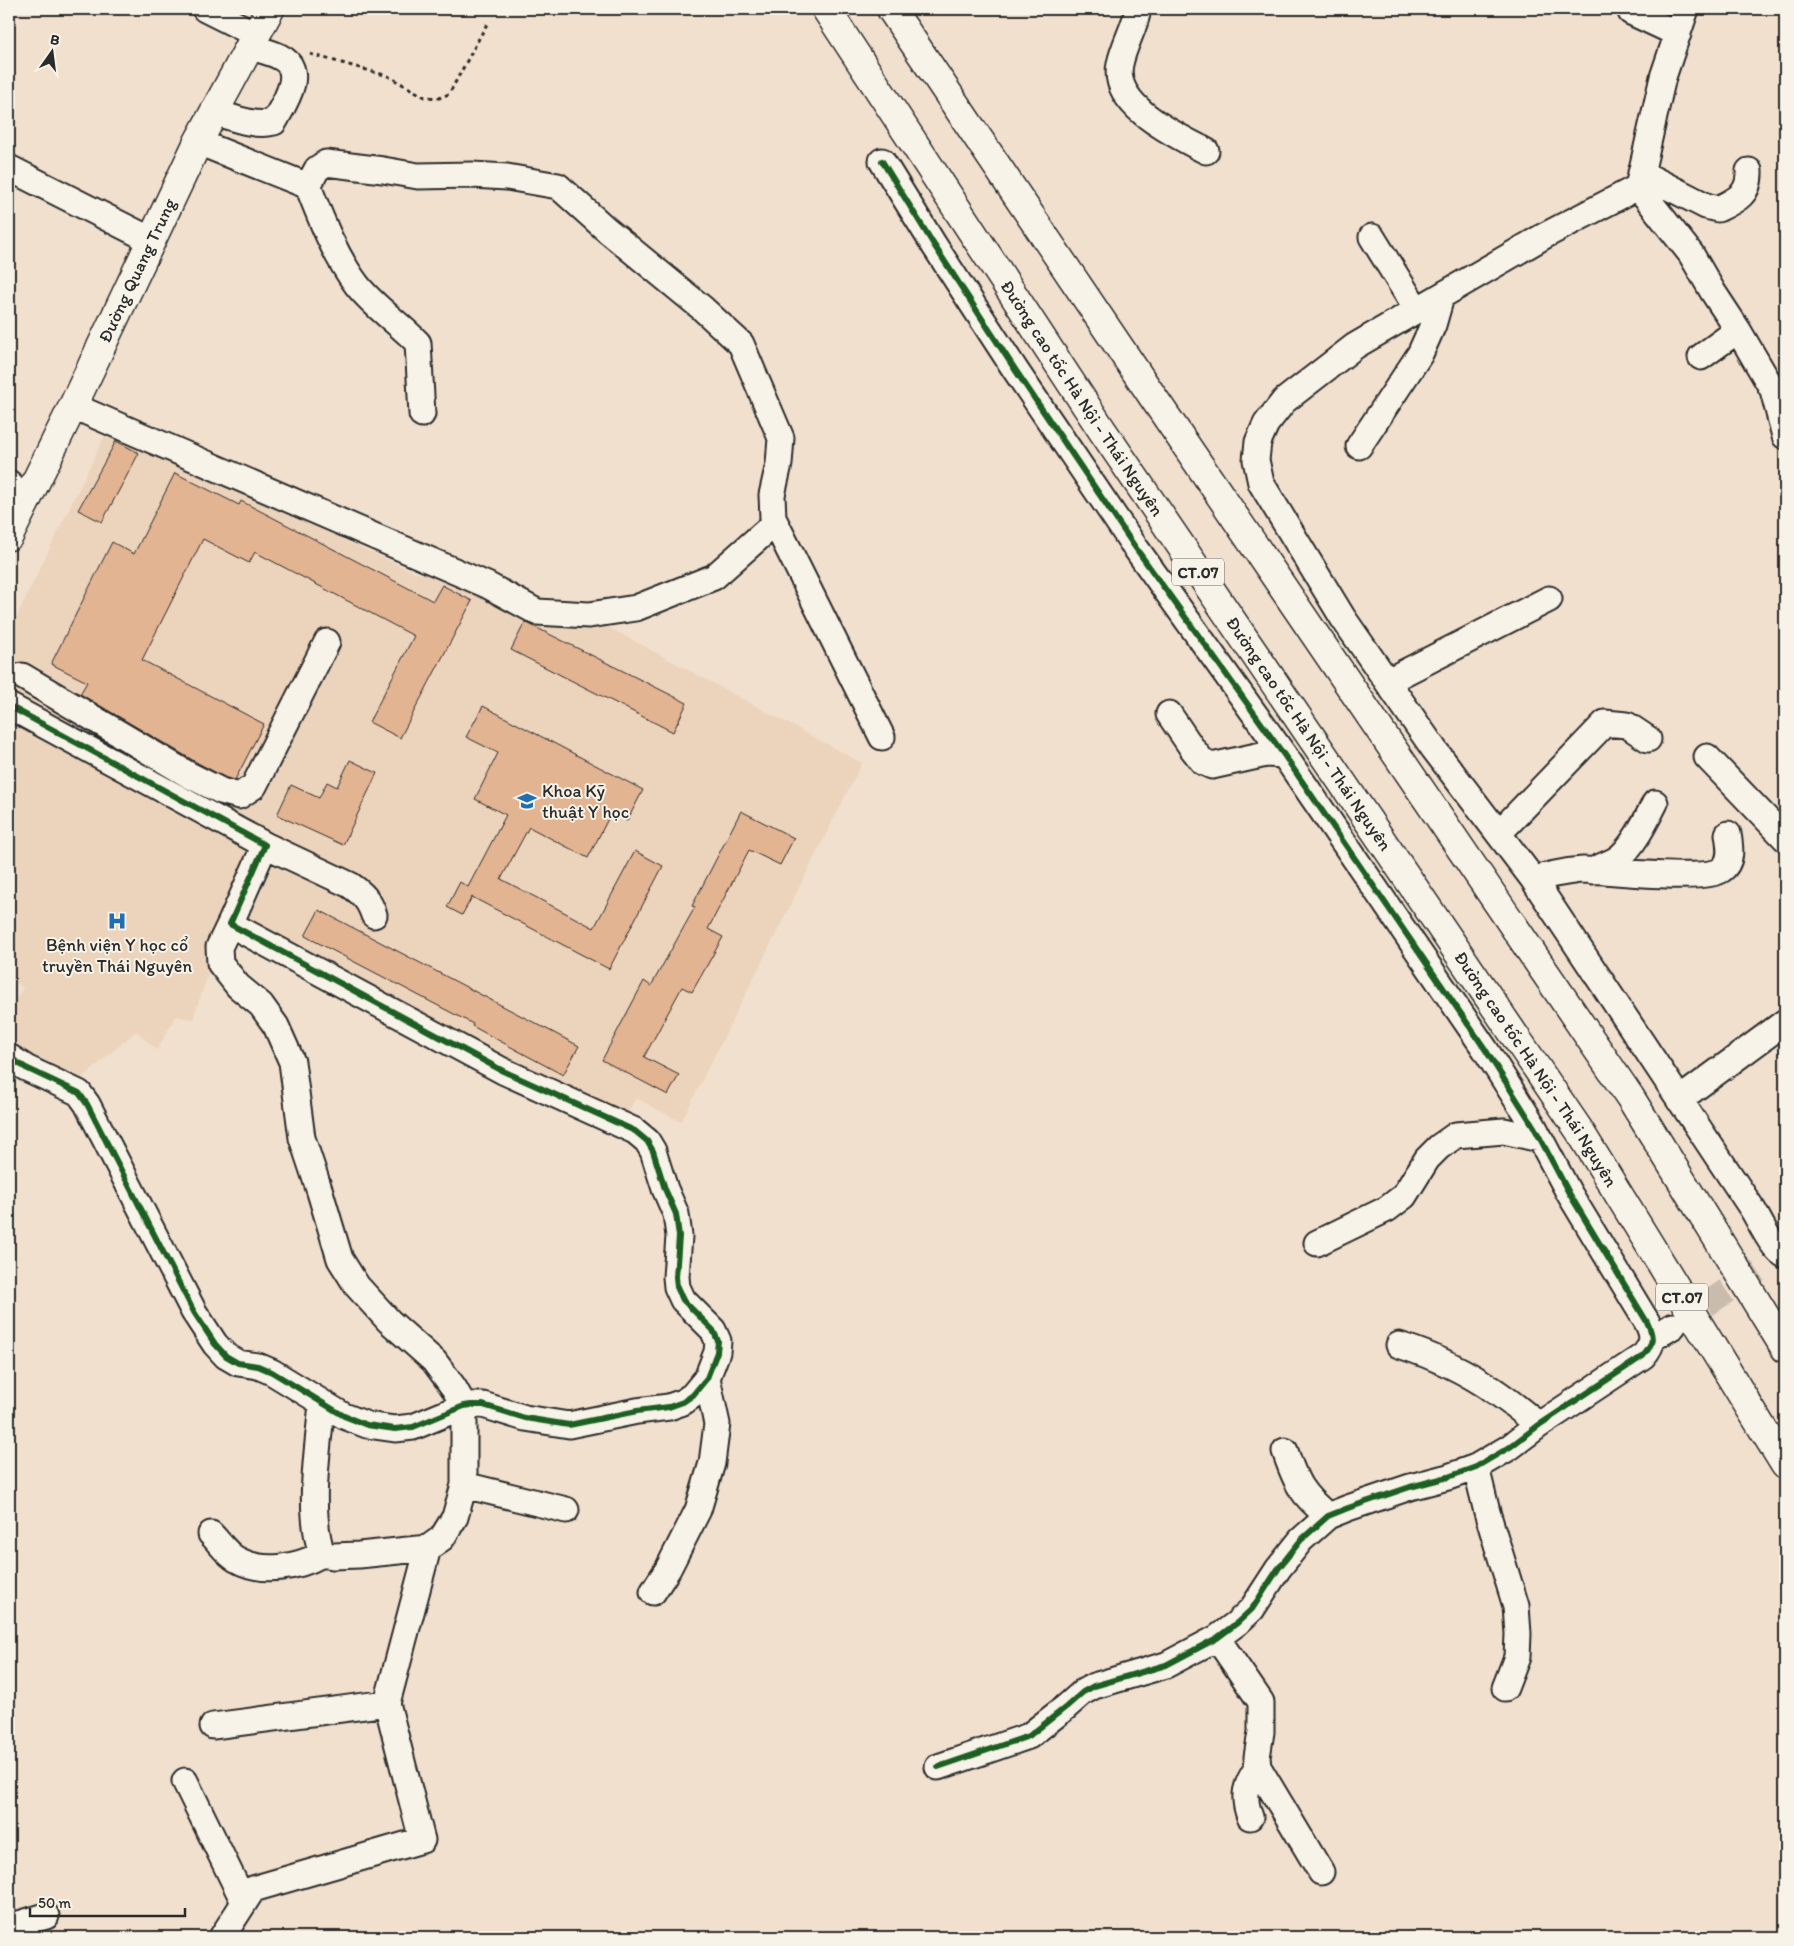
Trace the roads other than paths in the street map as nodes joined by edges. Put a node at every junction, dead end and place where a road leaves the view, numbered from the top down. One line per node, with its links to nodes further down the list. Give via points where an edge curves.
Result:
1 (205, 9): 9 (street)
2 (270, 9): 9 (main road, Đường Quang Trung)
3 (826, 9): 64 (main road, Đường cao tốc Hà Nội - Thái Nguyên / CT.07, via 1107,438 1579,1130)
4 (891, 9): 58 (main road, via 1630,1097)
5 (1138, 9): 12 (street, via 1119,66 1120,86 1136,108 1171,133)
6 (1686, 9): 8 (street)
7 (1631, 12): 8 (street)
8 (1678, 34): 16 (street, via 1663,77)
9 (253, 41): 10 (main road, Đường Quang Trung); 10 (street, via 289,62 294,72 292,86 274,122 251,123)
10 (214, 112): 11 (main road, Đường Quang Trung)
11 (198, 142): 17 (street); 19 (main road, Đường Quang Trung)
12 (1206, 151)
13 (882, 161): 40 (street, via 1032,395 1135,547)
14 (9, 168): 19 (street)
15 (1749, 171): 16 (street, via 1750,182 1740,197 1718,209)
16 (1640, 180): 20 (street); 22 (street)
17 (308, 186): 26 (street, via 335,248 357,285 418,343); 30 (street, via 317,169 326,164 418,176 507,176 558,186 741,344 781,438 772,495)
18 (1372, 237): 21 (street)
19 (151, 240): 25 (main road, Đường Quang Trung)
20 (1440, 297): 21 (street); 28 (street, via 1433,325 1420,354)
21 (1417, 310): 35 (street, via 1355,346 1284,401 1266,424 1258,442 1256,460 1261,483 1343,618)
22 (1738, 330): 23 (street); 24 (street)
23 (1701, 356)
24 (1781, 404): 27 (street)
25 (73, 406): 29 (main road, Đường Quang Trung); 30 (street, via 487,585 537,612 589,615 636,608 714,576)
26 (422, 414)
27 (1785, 436)
28 (1359, 446)
29 (16, 493): 31 (main road, Đường Quang Trung)
30 (775, 523): 38 (street)
31 (9, 536)
32 (1549, 599): 35 (street)
33 (328, 642): 34 (street, via 254,786 239,796 189,775)
34 (22, 676)
35 (1388, 680): 43 (street, via 1434,749)
36 (9, 706): 46 (street)
37 (1169, 714): 40 (street, via 1197,755 1212,766 1266,754)
38 (882, 737)
39 (1648, 739): 43 (street, via 1627,725 1605,723)
40 (1284, 755): 54 (street, via 1485,1049)
41 (1708, 757): 45 (street)
42 (1655, 803): 47 (street, via 1618,858)
43 (1498, 834): 48 (street)
44 (1728, 834): 47 (street, via 1731,850 1721,870 1683,875)
45 (1785, 838)
46 (265, 845): 49 (street, via 354,888 370,903); 50 (street)
47 (1592, 871): 48 (street)
48 (1533, 879): 53 (street)
49 (374, 915)
50 (230, 924): 59 (street, via 503,1072 626,1126 647,1141 676,1214 678,1287 683,1300 713,1330 718,1341); 61 (street, via 219,947 220,963 238,986 261,1005 276,1026 292,1062 302,1138 340,1260 357,1286 389,1321 434,1361)
51 (1785, 1022): 53 (street)
52 (9, 1057): 60 (street, via 79,1093 87,1104 194,1312 215,1344 238,1363 272,1372)
53 (1679, 1100): 56 (street)
54 (1540, 1139): 55 (street, via 1504,1131 1456,1135 1427,1159 1404,1196); 62 (street, via 1647,1322 1663,1332 1643,1356)
55 (1317, 1243)
56 (1777, 1257)
57 (1399, 1344): 62 (street, via 1460,1369 1497,1392)
58 (1785, 1348)
59 (707, 1378): 61 (street, via 693,1395 669,1407 569,1425 524,1418 483,1405); 72 (street, via 717,1424 712,1463 698,1510)
60 (322, 1403): 61 (street, via 367,1425 395,1429 413,1427); 71 (street, via 315,1476 316,1518)
61 (464, 1406): 66 (street)
62 (1539, 1425): 65 (street)
63 (1285, 1450): 68 (street, via 1302,1491)
64 (1785, 1465)
65 (1476, 1467): 68 (street); 74 (street, via 1516,1606 1517,1657)
66 (464, 1485): 67 (street); 70 (street, via 455,1517 442,1538)
67 (566, 1510)
68 (1328, 1516): 73 (street, via 1301,1540 1252,1609)
69 (211, 1534): 71 (street, via 234,1558 267,1568 309,1561)
70 (428, 1548): 71 (street, via 359,1555); 75 (street)
71 (322, 1554)
72 (653, 1592)
73 (1217, 1638): 77 (street, via 1166,1665 1094,1686 1029,1736); 78 (street, via 1261,1702)
74 (1505, 1688)
75 (387, 1703): 76 (street); 82 (street, via 422,1840 253,1889)
76 (213, 1726)
77 (938, 1766)
78 (1258, 1766): 80 (street, via 1246,1791); 81 (street)
79 (185, 1781): 82 (street)
80 (1250, 1817)
81 (1321, 1872)
82 (244, 1902): 85 (street)
83 (46, 1916): 84 (street)
84 (9, 1927)
85 (222, 1937)

